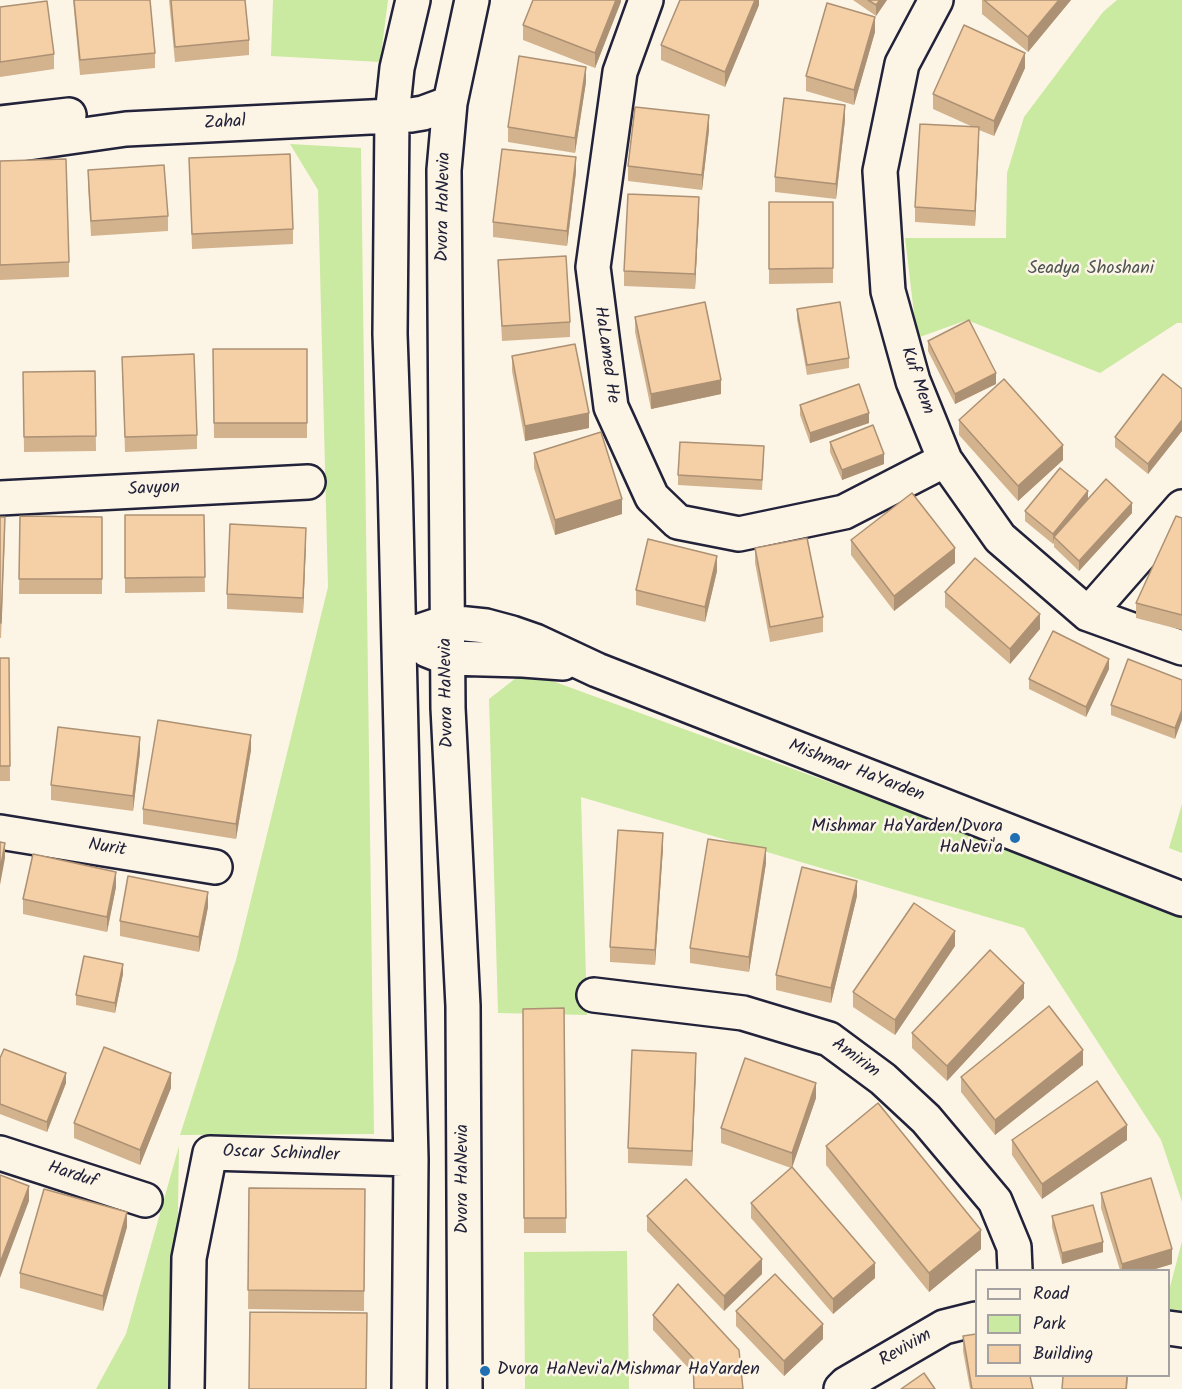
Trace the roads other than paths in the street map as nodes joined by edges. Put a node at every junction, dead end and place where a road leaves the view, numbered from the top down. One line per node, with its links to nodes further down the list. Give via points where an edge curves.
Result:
1 (413, 0): 6 (street)
2 (472, 0): 5 (street, Dvora HaNevia)
3 (646, 0): 9 (street, HaLamed He, via 620,72 593,267 611,407 652,497 678,522 740,534 844,512)
4 (936, 0): 9 (street, Kuf Mem, via 902,64 880,171 888,291 913,381)
5 (450, 103): 6 (street, Zahal, via 423,112); 14 (street, Dvora HaNevia, via 444,170)
6 (393, 105): 7 (street, Zahal, via 250,100 119,108); 8 (street, Zahal, via 126,129); 15 (street, via 390,334)
7 (0, 123)
8 (0, 147)
9 (945, 460): 13 (street, Kuf Mem, via 1000,538)
10 (308, 482): 11 (street, Savyon)
11 (0, 498)
12 (1182, 507): 13 (street)
13 (1088, 614): 16 (street, Kuf Mem)
14 (447, 622): 15 (street, Mishmar HaYarden); 17 (street, Dvora HaNevia); 18 (street, Mishmar HaYarden, via 512,633)
15 (399, 638): 17 (street, Mishmar HaYarden); 24 (street)
16 (1182, 648)
17 (447, 658): 18 (street, Mishmar HaYarden, via 561,663); 30 (street, Dvora HaNevia, via 463,1006)
18 (597, 670): 21 (street, Mishmar HaYarden)
19 (0, 832): 20 (street, Nurit)
20 (215, 867)
21 (1182, 899)
22 (594, 995): 26 (street, Amirim, via 743,1013 829,1039 883,1079 926,1119 994,1201 1014,1247)
23 (0, 1153): 25 (street, Harduf)
24 (411, 1160): 28 (street, Oscar Schindler, via 210,1153 189,1258); 29 (street)
25 (145, 1200)
26 (1016, 1269)
27 (975, 1319): 31 (street, Revivim, via 944,1327)
28 (187, 1389)
29 (409, 1389)
30 (465, 1389)
31 (842, 1389)

